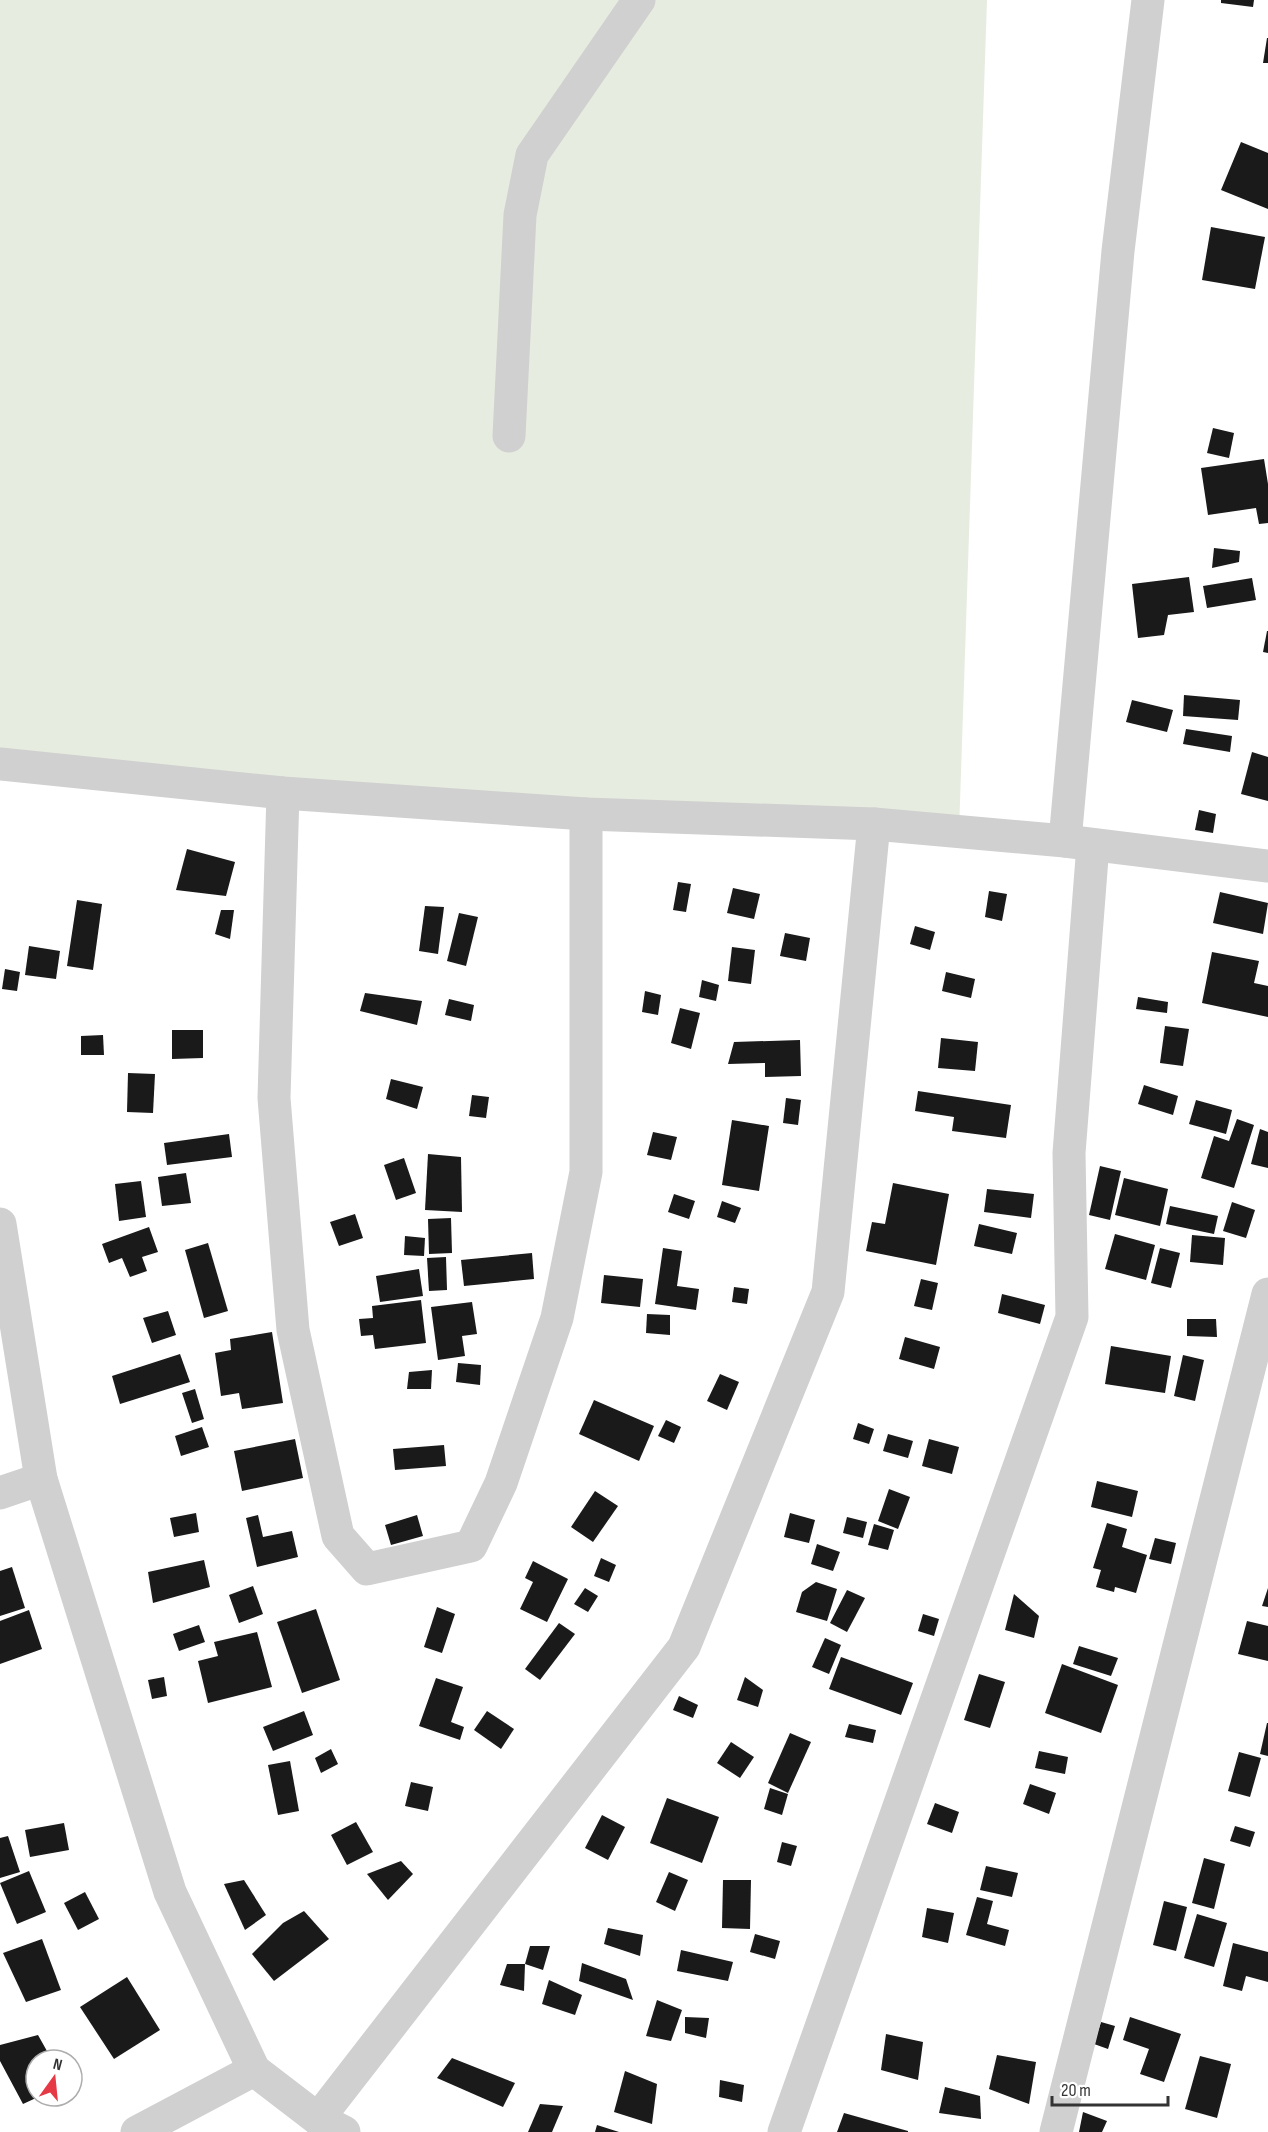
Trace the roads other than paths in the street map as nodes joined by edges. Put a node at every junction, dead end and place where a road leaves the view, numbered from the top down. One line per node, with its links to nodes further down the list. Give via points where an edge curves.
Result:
1 (639, 0): 3 (street, via 531,155 520,215)
2 (1148, 0): 8 (street, via 1118,251)
3 (509, 436)
4 (0, 764): 5 (street)
5 (283, 793): 6 (street); 6 (street, via 274,1098 294,1330 338,1536 367,1569 471,1546 501,1483 557,1318 586,1172)
6 (586, 814): 7 (street)
7 (874, 824): 8 (street); 15 (street, via 828,1292 684,1647)
8 (1079, 843): 9 (street); 17 (street, via 1069,1153 1072,1317)
9 (1268, 866)
10 (0, 1224): 12 (street)
11 (1268, 1294): 18 (street)
12 (41, 1479): 13 (street); 14 (street, via 170,1892)
13 (0, 1493)
14 (254, 2070): 15 (street); 16 (street)
15 (331, 2125)
16 (137, 2132)
17 (784, 2132)
18 (1056, 2132)

